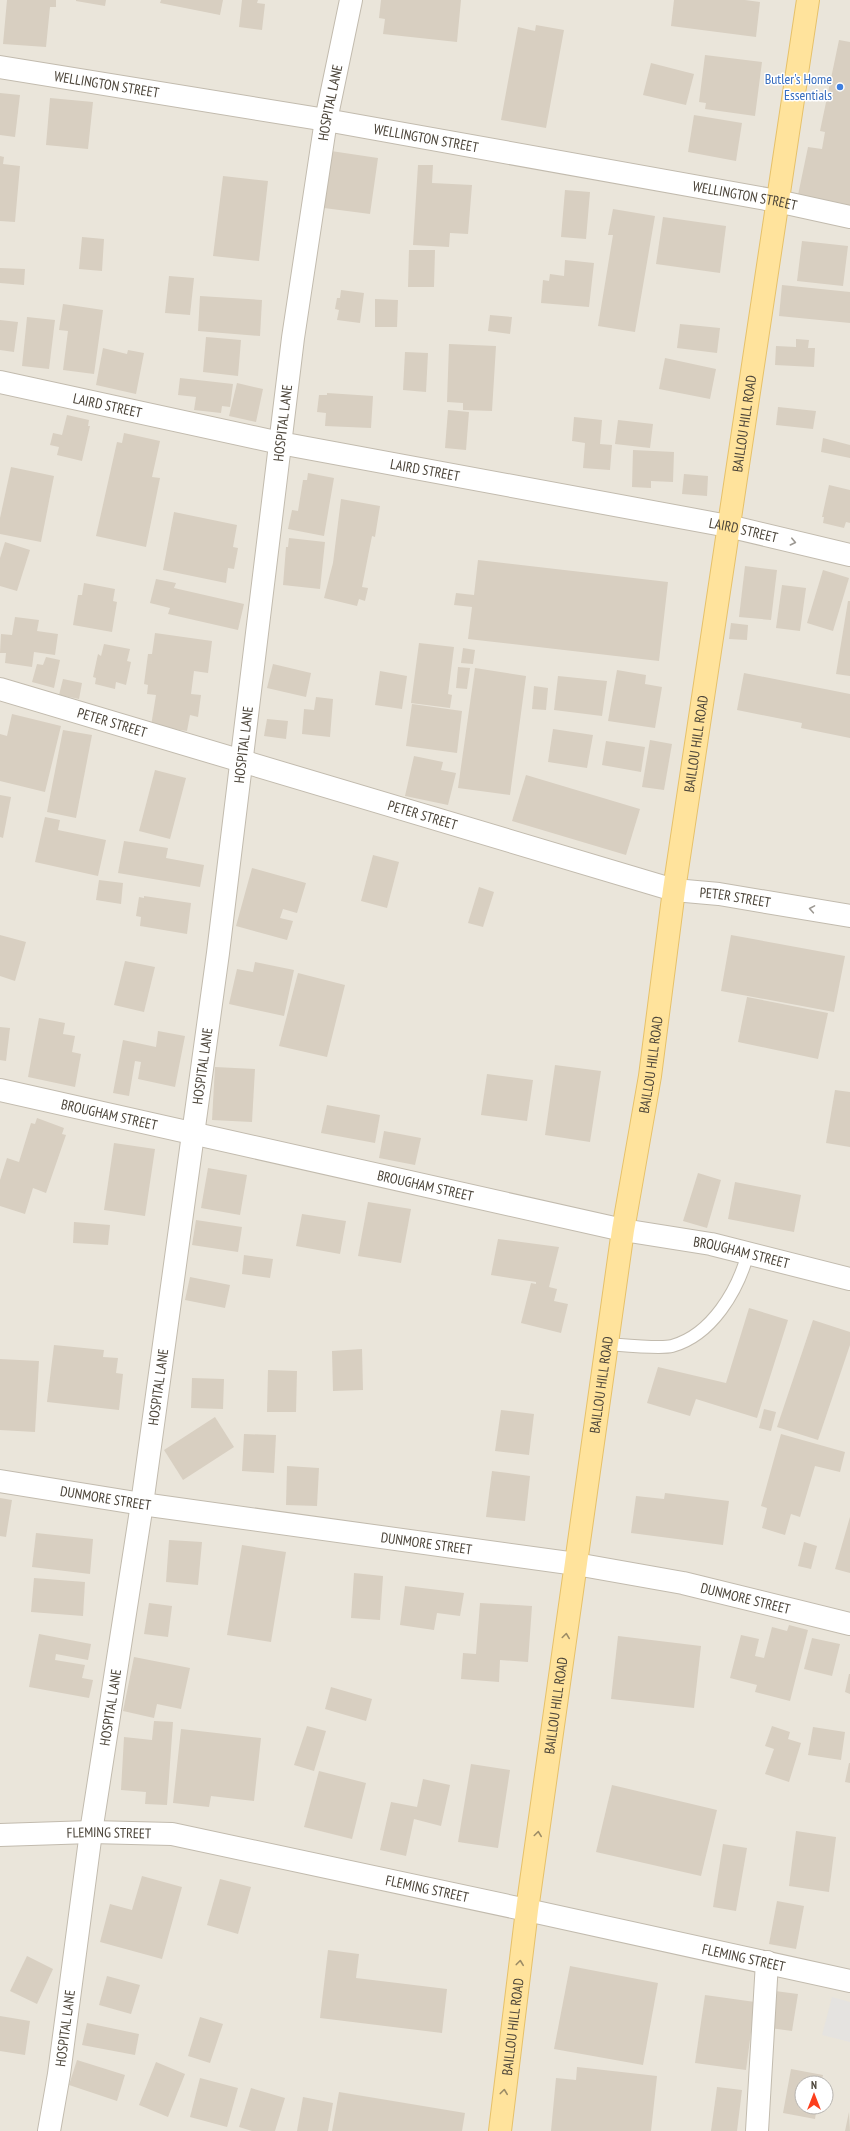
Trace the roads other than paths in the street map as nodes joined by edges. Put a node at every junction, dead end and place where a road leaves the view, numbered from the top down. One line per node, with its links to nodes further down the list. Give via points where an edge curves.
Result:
1 (351, 0): 4 (street, HOSPITAL LANE)
2 (808, 0): 5 (main road, BAILLOU HILL ROAD)
3 (0, 67): 4 (street, WELLINGTON STREET)
4 (326, 120): 5 (street, WELLINGTON STREET); 8 (street, HOSPITAL LANE)
5 (777, 201): 6 (street, WELLINGTON STREET); 9 (main road, BAILLOU HILL ROAD)
6 (850, 217)
7 (0, 382): 8 (street, LAIRD STREET)
8 (280, 443): 9 (street, LAIRD STREET); 12 (street, HOSPITAL LANE)
9 (728, 526): 10 (street, LAIRD STREET, one-way to 10); 13 (main road, BAILLOU HILL ROAD)
10 (850, 555)
11 (0, 688): 12 (street, PETER STREET)
12 (242, 760): 13 (street, PETER STREET); 16 (street, HOSPITAL LANE)
13 (674, 890): 14 (street, PETER STREET, one-way to 13, via 719,894); 17 (main road, BAILLOU HILL ROAD, via 650,1076)
14 (850, 916)
15 (0, 1090): 16 (street, BROUGHAM STREET)
16 (193, 1134): 17 (street, BROUGHAM STREET); 22 (street, HOSPITAL LANE)
17 (623, 1230): 18 (street, BROUGHAM STREET, via 711,1244); 20 (main road, BAILLOU HILL ROAD)
18 (748, 1253): 19 (street, BROUGHAM STREET); 20 (lane, via 735,1288 722,1308 687,1340 670,1346)
19 (850, 1279)
20 (608, 1344): 23 (main road, BAILLOU HILL ROAD)
21 (0, 1481): 22 (street, DUNMORE STREET)
22 (142, 1504): 23 (street, DUNMORE STREET); 25 (street, HOSPITAL LANE)
23 (576, 1564): 24 (street, DUNMORE STREET, via 683,1583); 27 (main road, BAILLOU HILL ROAD, one-way to 23)
24 (850, 1624)
25 (91, 1832): 26 (street, FLEMING STREET); 27 (street, FLEMING STREET, via 172,1834); 30 (street, HOSPITAL LANE)
26 (0, 1835)
27 (527, 1910): 28 (street, FLEMING STREET); 31 (main road, BAILLOU HILL ROAD, one-way to 27)
28 (767, 1962): 29 (street, FLEMING STREET); 32 (street)
29 (850, 1981)
30 (50, 2131)
31 (500, 2131)
32 (757, 2131)

